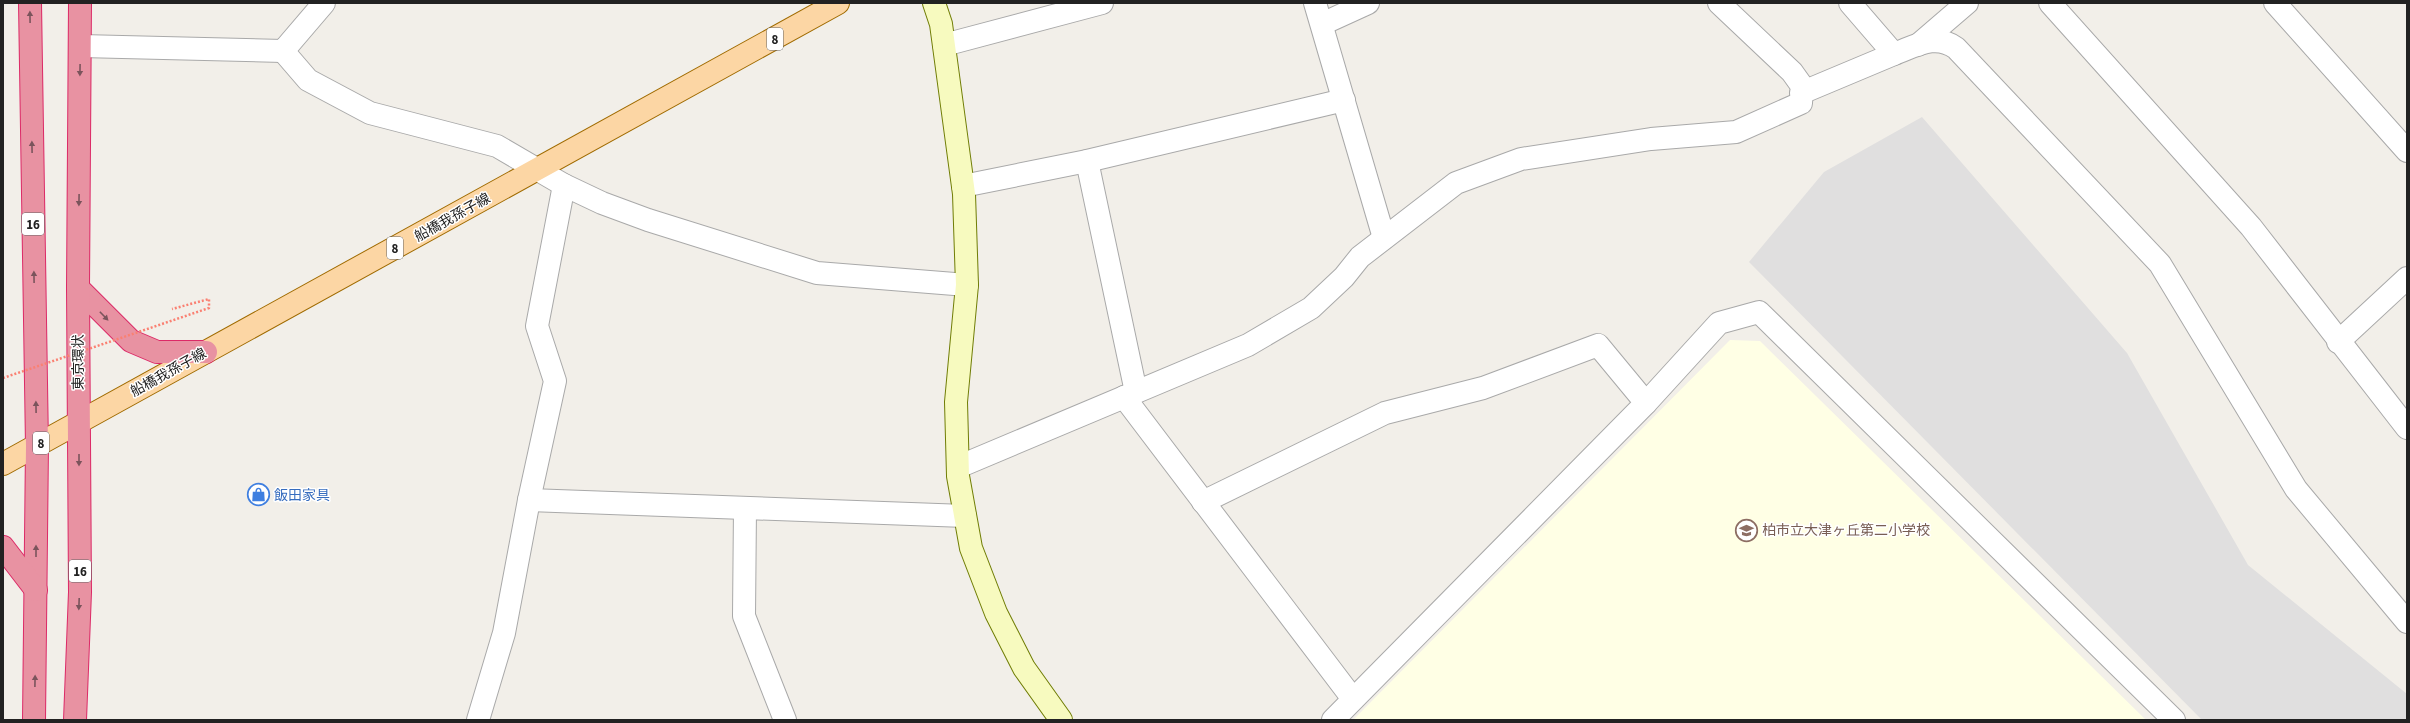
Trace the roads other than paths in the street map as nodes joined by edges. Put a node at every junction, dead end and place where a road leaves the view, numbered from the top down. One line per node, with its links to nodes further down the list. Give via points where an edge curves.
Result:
1 (30, 3): 37 (highway, 16, one-way to 1)
2 (80, 3): 16 (highway, 東京環状 / 16)
3 (324, 3): 18 (street)
4 (838, 3): 24 (main road, 船橋我孫子線 / 8)
5 (934, 3): 15 (street)
6 (1102, 3): 15 (street)
7 (1315, 3): 14 (street)
8 (1368, 3): 14 (street)
9 (1720, 3): 20 (street, via 1792,72 1802,86)
10 (1850, 3): 19 (street)
11 (1967, 3): 17 (street)
12 (2050, 3): 31 (street, via 2251,227)
13 (2274, 3): 22 (street)
14 (1322, 24): 21 (street)
15 (944, 45): 26 (street)
16 (80, 46): 18 (street); 30 (highway, 東京環状 / 16, one-way to 30)
17 (1917, 46): 19 (street); 46 (street, via 1933,40 1947,42 1956,48 2160,264 2296,489)
18 (283, 51): 24 (street, via 308,80 370,113 497,146)
19 (1894, 54): 20 (street)
20 (1801, 93): 27 (street, via 1801,103 1736,132 1652,139 1521,159 1456,184)
21 (1344, 100): 23 (street); 27 (street)
22 (2407, 151)
23 (1087, 161): 26 (street); 33 (street)
24 (538, 170): 25 (street); 32 (main road, 船橋我孫子線 / 8)
25 (564, 185): 29 (street, via 648,220 817,273); 40 (street, via 537,326 554,381)
26 (963, 186): 29 (street)
27 (1384, 238): 33 (street, via 1360,257 1344,277 1311,308 1248,345)
28 (2407, 278): 31 (street)
29 (966, 285): 39 (street, via 956,402)
30 (78, 288): 32 (highway, one-way to 32, via 131,341 157,352); 35 (highway, 東京環状 / 16)
31 (2338, 342): 36 (street)
32 (206, 352): 35 (main road, 船橋我孫子線 / 8)
33 (1130, 394): 39 (street); 41 (street)
34 (1646, 404): 41 (street, via 1598,345 1483,388 1385,413); 47 (street); 54 (street, via 1719,323 1759,312)
35 (79, 421): 37 (main road, 船橋我孫子線 / 8); 49 (highway, 東京環状 / 16, one-way to 49, via 80,592)
36 (2407, 428)
37 (37, 446): 38 (main road, 船橋我孫子線 / 8); 45 (highway, 16, one-way to 37)
38 (3, 464)
39 (958, 467): 43 (street)
40 (529, 500): 42 (street); 50 (street, via 504,633)
41 (1203, 502): 47 (street)
42 (745, 508): 43 (street); 51 (street, via 744,616)
43 (965, 516): 52 (street, via 971,548 996,613 1024,668)
44 (3, 547): 45 (highway)
45 (36, 590): 48 (highway, 16, one-way to 45)
46 (2407, 622)
47 (1353, 699): 53 (street)
48 (34, 720)
49 (75, 720)
50 (478, 720)
51 (786, 720)
52 (1061, 720)
53 (1333, 720)
54 (2174, 720)

